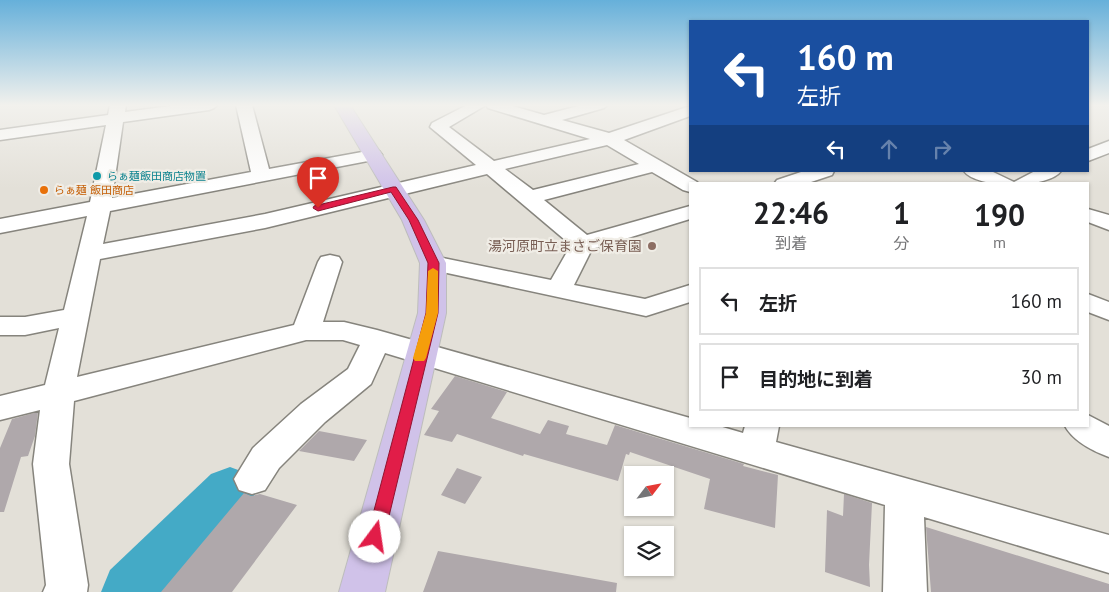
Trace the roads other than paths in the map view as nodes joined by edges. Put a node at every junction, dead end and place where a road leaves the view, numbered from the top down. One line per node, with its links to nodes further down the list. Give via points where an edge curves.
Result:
1 (113, 133): 22 (street)
2 (251, 133): 14 (street)
3 (359, 133): 8 (main road)
4 (445, 133): 10 (street)
5 (592, 133): 7 (street)
6 (624, 133): 7 (street)
7 (610, 138): 9 (street); 10 (street)
8 (372, 154): 14 (street); 20 (main road)
9 (656, 165): 19 (street); 21 (street)
10 (489, 167): 20 (street); 21 (street)
11 (820, 172): 15 (street); 16 (street)
12 (976, 172): 17 (street)
13 (1050, 172): 18 (street)
14 (261, 176): 22 (street)
15 (790, 182)
16 (838, 182)
17 (1001, 182)
18 (1027, 182)
19 (689, 185)
20 (393, 189): 28 (street, via 265,221); 30 (main road, via 413,220)
21 (527, 198): 27 (street)
22 (100, 207): 26 (street); 28 (street)
23 (689, 212): 27 (street)
24 (1089, 215): 25 (street)
25 (1109, 223)
26 (0, 226)
27 (583, 244): 31 (street)
28 (89, 254): 35 (street)
29 (330, 262): 37 (street)
30 (433, 263): 31 (street); 39 (main road, via 432,313)
31 (560, 288): 32 (street, via 646,308)
32 (689, 292)
33 (1089, 302): 34 (street)
34 (1109, 312)
35 (75, 316): 36 (street, via 25,326); 40 (street)
36 (0, 326)
37 (306, 331): 38 (street, via 344,331); 40 (street)
38 (377, 339): 39 (street); 47 (street, via 360,376 266,458)
39 (421, 354): 42 (street); 51 (main road)
40 (58, 394): 41 (street); 50 (street, via 51,464 67,585)
41 (0, 408)
42 (689, 421)
43 (711, 427): 45 (street)
44 (1084, 427): 46 (street)
45 (759, 439): 48 (street)
46 (1109, 443)
47 (252, 479)
48 (904, 495): 49 (street); 52 (street)
49 (1109, 554)
50 (65, 592)
51 (362, 592)
52 (905, 592)

